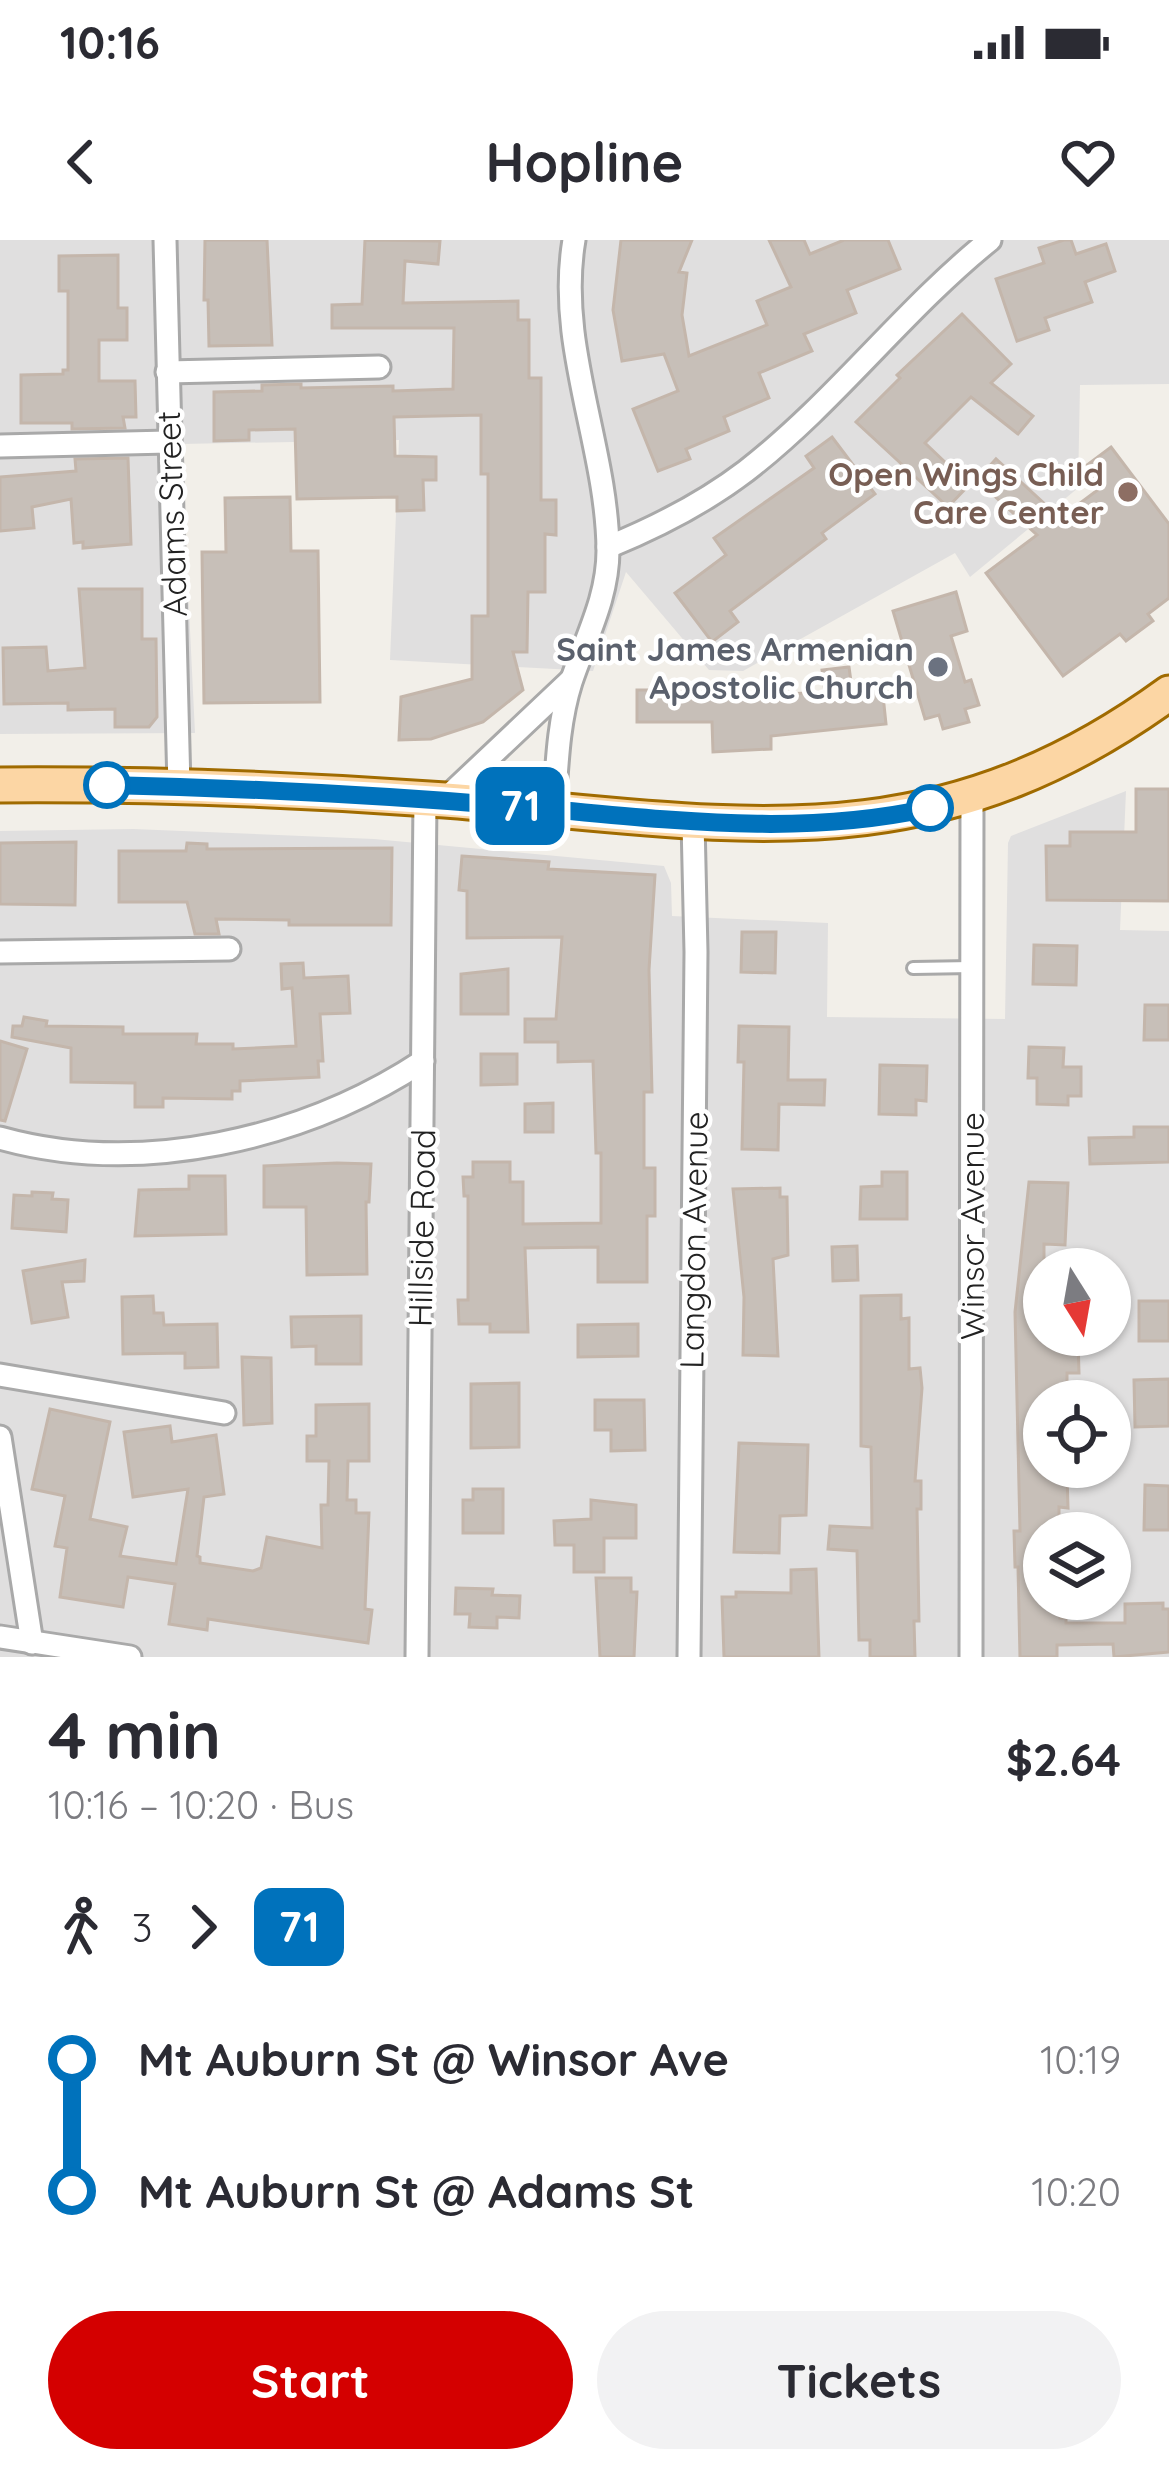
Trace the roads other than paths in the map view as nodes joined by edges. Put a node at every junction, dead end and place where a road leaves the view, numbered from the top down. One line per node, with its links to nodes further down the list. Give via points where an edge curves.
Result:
1 (165, 240): 5 (street, Adams Street)
2 (990, 240): 8 (street, via 744,473)
3 (570, 241): 8 (street, via 573,336)
4 (380, 367): 5 (street)
5 (167, 372): 6 (street, Adams Street)
6 (168, 442): 7 (street); 13 (street, Adams Street)
7 (0, 446)
8 (608, 547): 9 (street, via 600,608)
9 (572, 680): 15 (street); 16 (street)
10 (1169, 693): 11 (main road)
11 (1154, 718): 14 (main road)
12 (0, 785): 13 (main road)
13 (178, 787): 15 (main road)
14 (972, 796): 17 (main road, via 843,822); 20 (street, Winsor Avenue)
15 (435, 799): 16 (main road); 22 (street, Hillside Road)
16 (554, 809): 17 (main road)
17 (693, 822): 31 (street, Langdon Avenue)
18 (229, 949): 19 (street)
19 (0, 952)
20 (972, 967): 21 (lane); 32 (street, Winsor Avenue)
21 (914, 968)
22 (423, 1061): 23 (street, via 319,1115 192,1147 70,1153); 30 (street, Hillside Road)
23 (0, 1138)
24 (0, 1376): 25 (street)
25 (224, 1413)
26 (0, 1437): 28 (street)
27 (0, 1637): 28 (street)
28 (32, 1642): 29 (street)
29 (130, 1657)
30 (417, 1657)
31 (689, 1657)
32 (971, 1657)

